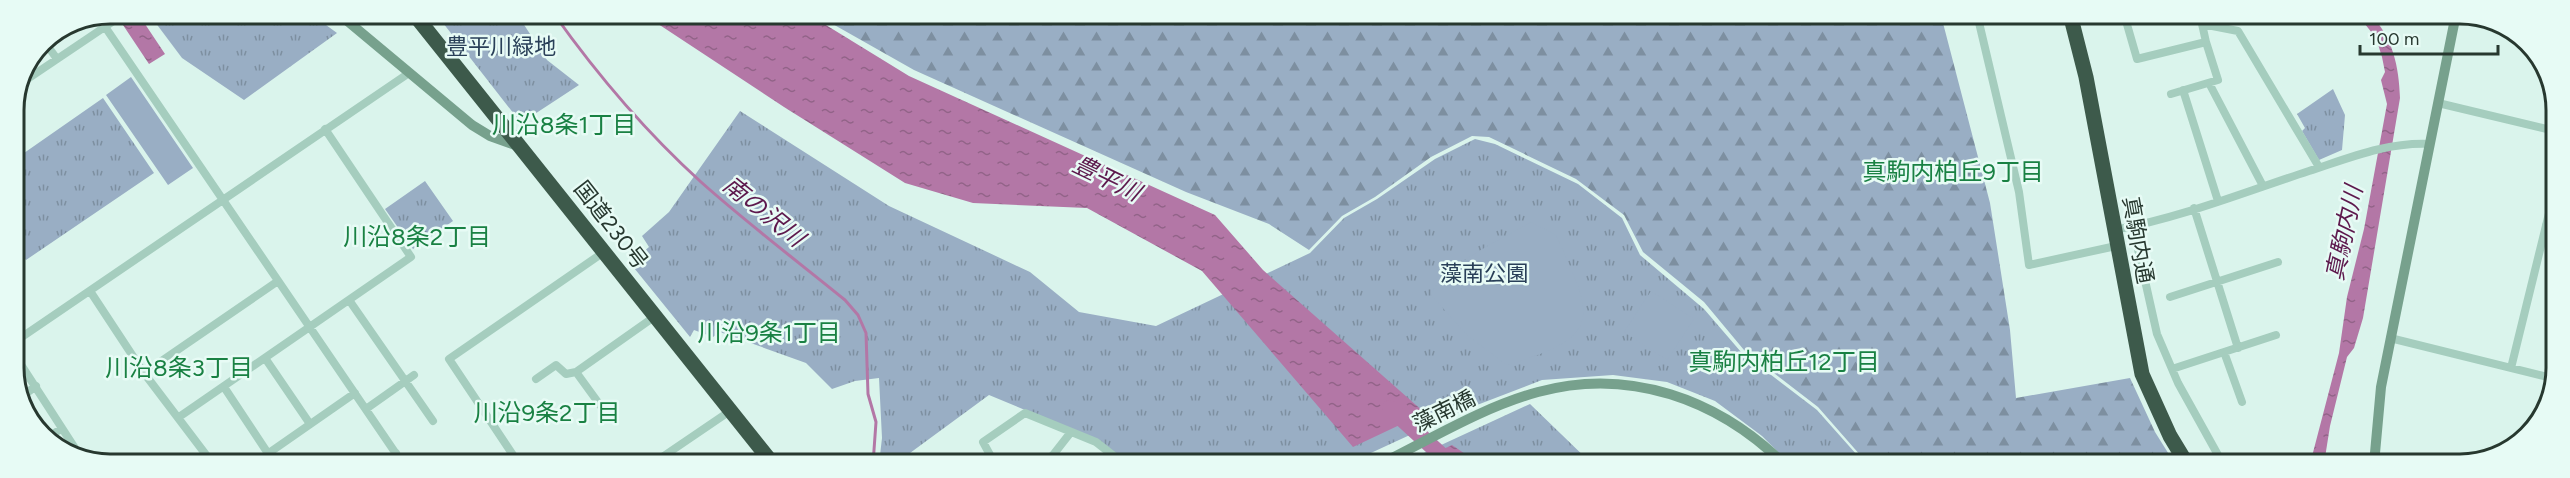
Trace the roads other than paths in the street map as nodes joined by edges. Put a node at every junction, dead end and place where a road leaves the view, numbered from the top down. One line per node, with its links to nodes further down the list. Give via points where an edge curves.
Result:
1 (110, 24): 9 (street)
2 (351, 24): 13 (street)
3 (422, 24): 22 (highway, 国道230号)
4 (1979, 24): 30 (street, via 2019,192 2030,265)
5 (2073, 24): 30 (highway, 真駒内通)
6 (2127, 24): 10 (street, via 2137,59)
7 (2454, 24): 18 (street)
8 (103, 25): 9 (street)
9 (105, 28): 12 (street); 25 (street)
10 (2206, 42): 15 (street, via 2218,80); 23 (street, via 2202,24 2238,31)
11 (49, 49): 12 (street)
12 (57, 59): 14 (street)
13 (409, 73): 19 (street); 22 (street, via 472,125)
14 (31, 76)
15 (2209, 83): 16 (street); 24 (street)
16 (2183, 90): 17 (street); 26 (street)
17 (2171, 94)
18 (2438, 103): 20 (street); 21 (street)
19 (325, 129): 25 (street); 37 (street, via 411,257)
20 (2546, 129)
21 (2430, 144): 23 (street, via 2414,143 2356,154); 42 (street)
22 (519, 146): 31 (highway, 国道230号)
23 (2319, 167): 24 (street)
24 (2263, 186): 26 (street)
25 (223, 199): 33 (street); 35 (street)
26 (2218, 201): 27 (street)
27 (2194, 208): 29 (street); 34 (street)
28 (2546, 225): 46 (street)
29 (2133, 227): 30 (street); 48 (street, via 2154,323)
30 (2115, 238): 81 (highway, 真駒内通, via 2142,374)
31 (604, 252): 38 (highway, 国道230号); 73 (street, via 449,359)
32 (2278, 262): 34 (street)
33 (278, 281): 39 (street); 50 (street)
34 (2217, 283): 36 (street); 43 (street)
35 (90, 291): 41 (street); 50 (street)
36 (2170, 297)
37 (349, 300): 39 (street); 54 (street)
38 (654, 317): 49 (street); 61 (highway, 国道230号)
39 (310, 326): 45 (street); 58 (street)
40 (2276, 335): 43 (street)
41 (24, 336)
42 (2390, 338): 46 (street); 83 (street)
43 (2238, 348): 44 (street)
44 (2224, 352): 48 (street); 59 (street)
45 (265, 358): 56 (street); 65 (street)
46 (2511, 368): 52 (street)
47 (24, 369): 55 (street)
48 (2172, 369): 82 (street)
49 (576, 372): 53 (street, via 566,374 556,366); 62 (street)
50 (144, 373): 63 (street)
51 (414, 375): 54 (street)
52 (2545, 376)
53 (536, 379)
54 (405, 381): 60 (street); 64 (street)
55 (36, 386): 57 (street); 66 (street)
56 (224, 387): 63 (street); 70 (street)
57 (28, 392)
58 (355, 393): 60 (street); 65 (street)
59 (2242, 402)
60 (366, 409): 71 (street)
61 (730, 411): 74 (street); 75 (highway, 国道230号)
62 (608, 416)
63 (179, 417): 72 (street)
64 (433, 421)
65 (310, 424): 70 (street)
66 (62, 428): 68 (street); 69 (street)
67 (1071, 432): 76 (street, via 1026,413 983,442); 77 (street); 78 (street, via 1096,442)
68 (54, 434)
69 (73, 445)
70 (268, 453)
71 (396, 453)
72 (206, 454)
73 (512, 454)
74 (667, 454)
75 (765, 454)
76 (990, 454)
77 (1054, 454)
78 (1111, 454)
79 (1401, 454): 80 (street, 藻南橋, via 1538,392 1612,384 1660,390 1692,400 1731,420)
80 (1772, 454)
81 (2181, 454)
82 (2218, 454)
83 (2375, 454)

